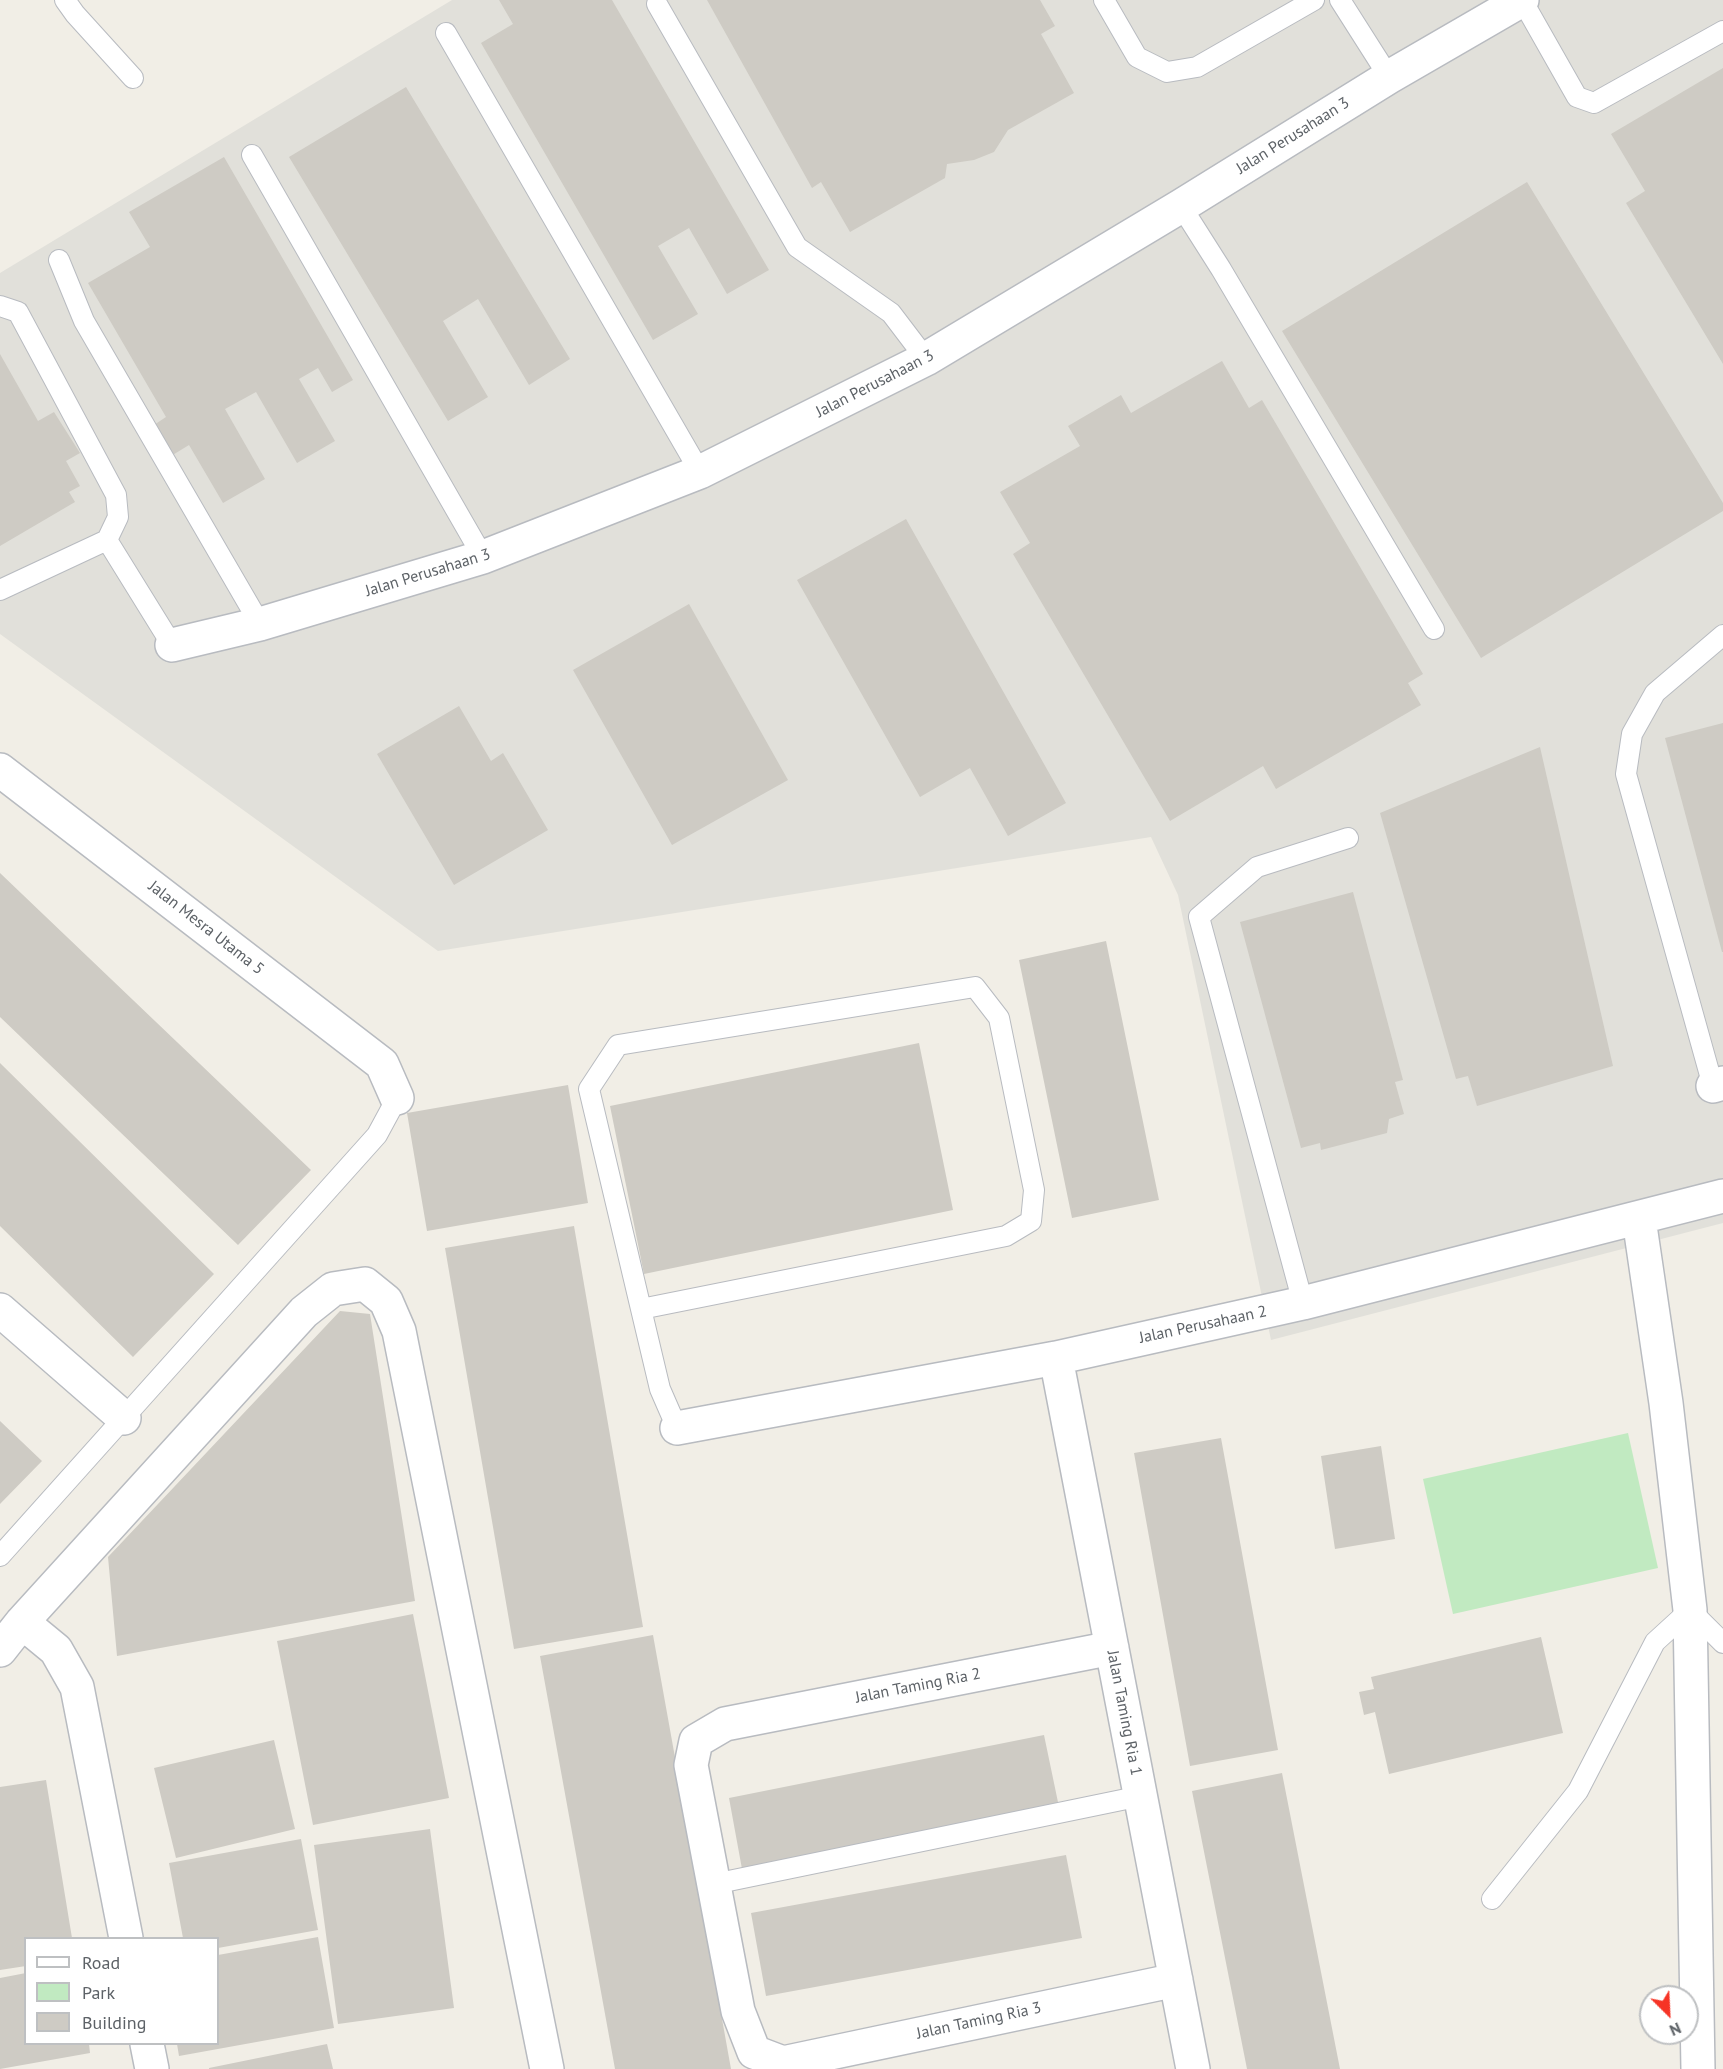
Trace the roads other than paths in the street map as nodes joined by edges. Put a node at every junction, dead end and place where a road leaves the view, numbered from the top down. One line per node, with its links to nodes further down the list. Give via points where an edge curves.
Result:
1 (65, 0): 10 (lane)
2 (1104, 0): 3 (lane, via 1137,57 1167,72 1197,67)
3 (1314, 0)
4 (1340, 0): 9 (lane)
5 (1522, 0): 7 (lane, via 1577,96 1594,103); 9 (street, Jalan Perusahaan 3)
6 (657, 4): 15 (lane, via 797,247 891,313)
7 (1723, 31)
8 (446, 33): 16 (lane)
9 (1389, 76): 12 (street, Jalan Perusahaan 3)
10 (133, 78)
11 (252, 154): 18 (lane)
12 (1181, 206): 15 (street, Jalan Perusahaan 3); 21 (lane)
13 (59, 260): 20 (lane, via 84,321)
14 (0, 306): 17 (lane, via 18,312 116,495 118,517)
15 (926, 359): 16 (street, Jalan Perusahaan 3)
16 (700, 472): 18 (street, Jalan Perusahaan 3)
17 (107, 540): 19 (lane); 23 (lane)
18 (483, 557): 20 (street, Jalan Perusahaan 3)
19 (0, 590)
20 (260, 624): 23 (street, Jalan Perusahaan 3)
21 (1434, 629)
22 (1723, 635): 26 (lane, via 1655,693 1632,734 1626,774)
23 (171, 645)
24 (0, 770): 27 (street, Jalan Mesra Utama 5, via 382,1064)
25 (1348, 838): 30 (lane, via 1257,867 1199,917)
26 (1718, 1085)
27 (397, 1098): 34 (lane, via 377,1135)
28 (1723, 1196): 29 (street, Jalan Perusahaan 2)
29 (1639, 1219): 30 (street, Jalan Perusahaan 2); 37 (street)
30 (1303, 1303): 33 (street, Jalan Perusahaan 2)
31 (641, 1309): 31 (lane, via 589,1089 618,1045 975,987 999,1018 1034,1190 1031,1221 1006,1236); 35 (lane, via 660,1389)
32 (0, 1310): 34 (street)
33 (1056, 1358): 35 (street, Jalan Perusahaan 2); 40 (street, Jalan Taming Ria 1)
34 (124, 1418): 36 (lane)
35 (677, 1428)
36 (0, 1556)
37 (1690, 1610): 39 (lane); 44 (lane, via 1655,1642 1578,1791); 51 (street)
38 (22, 1622): 41 (street); 45 (street, via 56,1650 76,1687); 49 (street, via 304,1312 333,1289 365,1284 386,1301 399,1331)
39 (1723, 1643)
40 (1112, 1648): 42 (street, Jalan Taming Ria 1); 43 (street, Jalan Taming Ria 2, via 725,1724 696,1742 691,1765)
41 (0, 1650)
42 (1141, 1796): 43 (lane); 46 (street, Jalan Taming Ria 1)
43 (714, 1884): 46 (street, Jalan Taming Ria 3, via 738,2011 754,2052 783,2063)
44 (1492, 1899)
45 (126, 1937)
46 (1176, 1980): 50 (street, Jalan Taming Ria 1)
47 (147, 2045): 48 (street)
48 (152, 2069)
49 (546, 2069)
50 (1193, 2069)
51 (1698, 2069)

